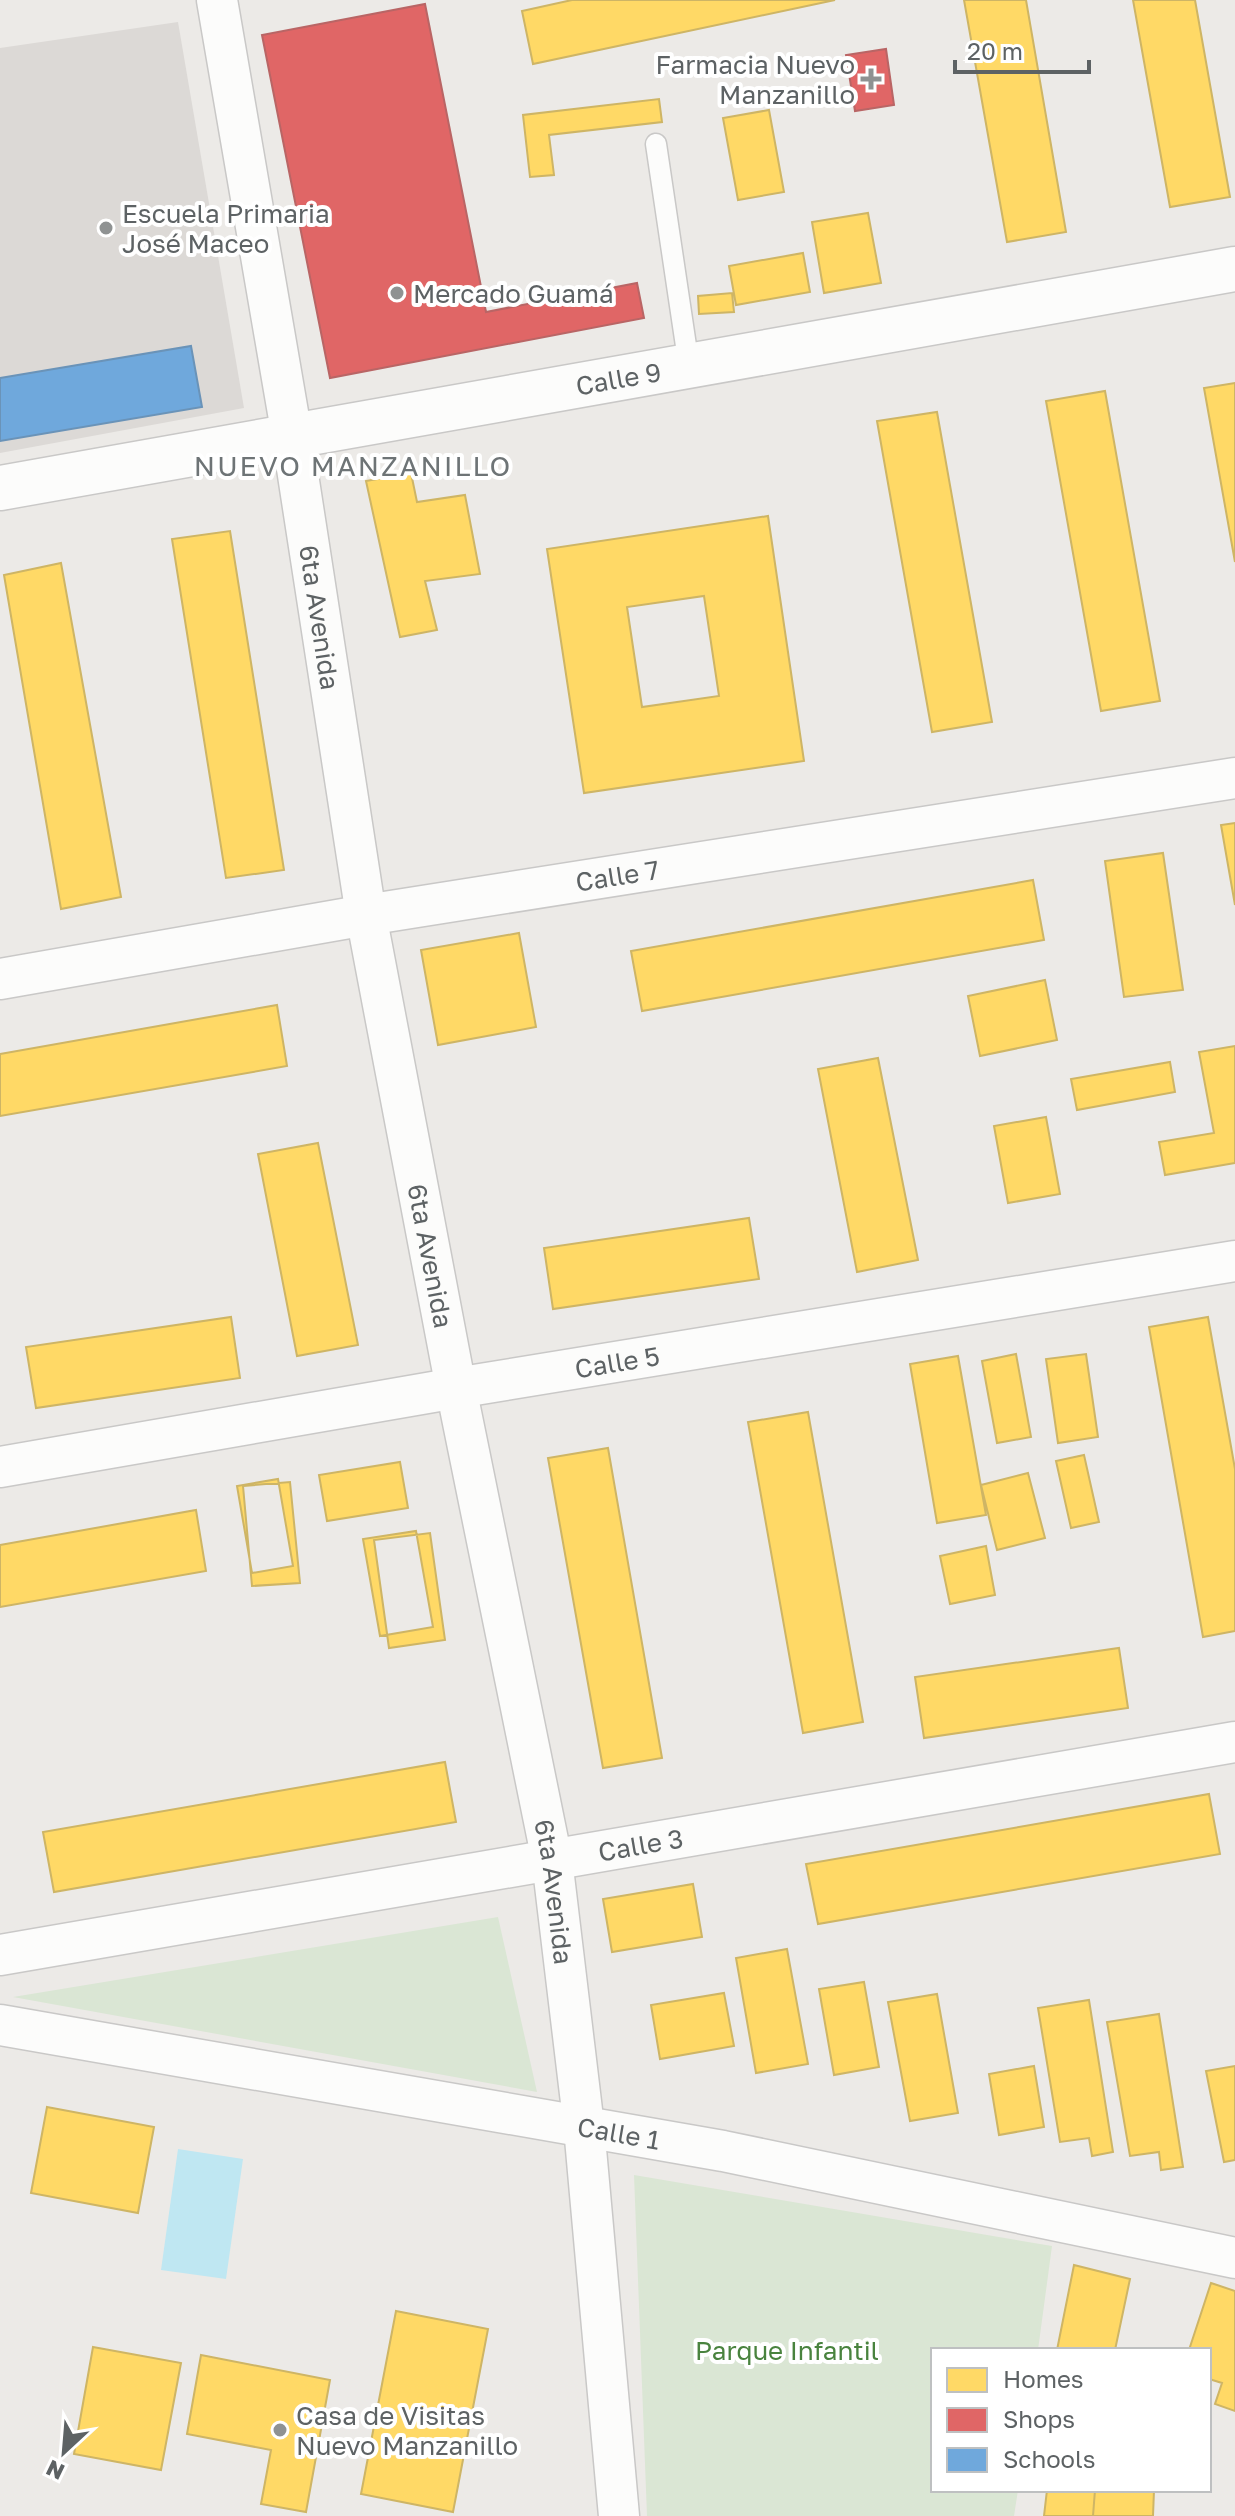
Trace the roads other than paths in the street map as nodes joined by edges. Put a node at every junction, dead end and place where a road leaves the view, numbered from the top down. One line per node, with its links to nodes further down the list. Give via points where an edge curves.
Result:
1 (217, 0): 5 (street, 6ta Avenida)
2 (656, 144): 4 (lane)
3 (1235, 269): 4 (street, Calle 9)
4 (689, 366): 5 (street, Calle 9)
5 (292, 436): 6 (street, Calle 9); 8 (street, 6ta Avenida)
6 (0, 488)
7 (1235, 778): 8 (street, Calle 7)
8 (366, 915): 9 (street, Calle 7); 11 (street, 6ta Avenida)
9 (0, 979)
10 (1235, 1261): 11 (street, Calle 5)
11 (456, 1388): 12 (street, Calle 5); 14 (street, 6ta Avenida)
12 (0, 1467)
13 (1235, 1742): 14 (street, Calle 3)
14 (552, 1860): 15 (street, Calle 3); 17 (street, 6ta Avenida)
15 (0, 1955)
16 (0, 2025): 17 (street, Calle 1)
17 (584, 2127): 18 (street, Calle 1); 19 (street, 6ta Avenida)
18 (1235, 2258)
19 (619, 2516)

